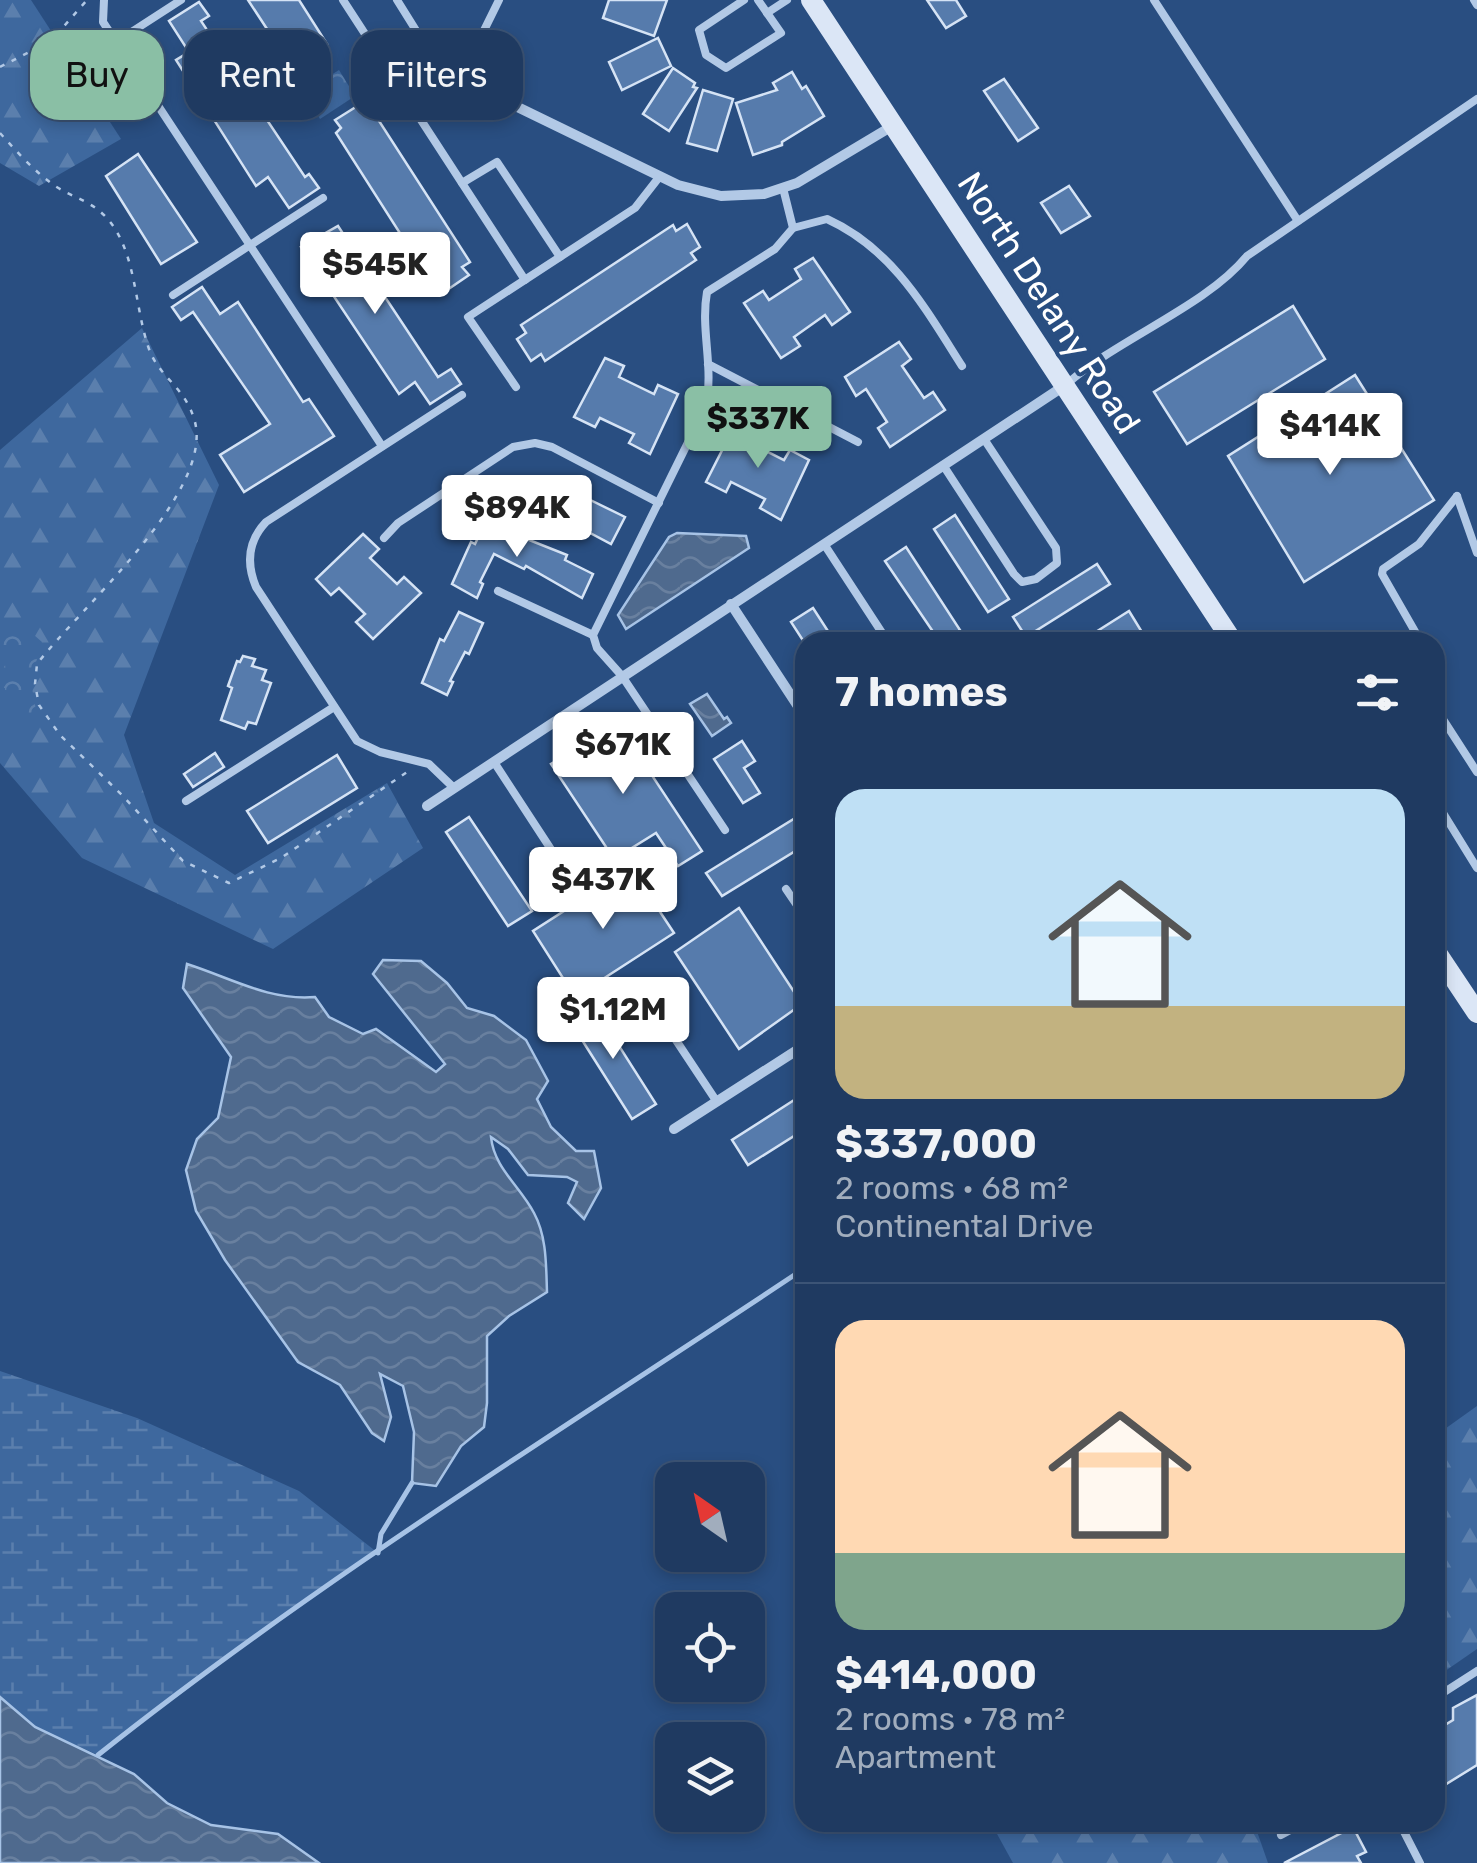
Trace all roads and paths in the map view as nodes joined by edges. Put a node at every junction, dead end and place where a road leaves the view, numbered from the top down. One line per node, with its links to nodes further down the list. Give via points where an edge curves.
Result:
1 (87, 0): 18 (path, via 50,41)
2 (104, 0): 13 (lane)
3 (180, 0): 14 (lane)
4 (342, 0): 15 (lane)
5 (397, 0): 16 (lane)
6 (499, 0): 17 (lane)
7 (744, 0): 12 (lane, via 699,30 706,55 726,68 781,33)
8 (758, 0): 12 (lane)
9 (788, 0): 12 (lane)
10 (811, 0): 23 (street, North Delany Road)
11 (1154, 0): 29 (lane)
12 (767, 13)
13 (108, 30)
14 (134, 30)
15 (363, 30)
16 (416, 30)
17 (484, 30)
18 (0, 67)
19 (1477, 99): 29 (lane)
20 (523, 109): 25 (street)
21 (164, 115): 31 (lane)
22 (422, 120): 26 (lane)
23 (894, 126): 27 (street); 37 (street, North Delany Road)
24 (0, 133): 50 (path, via 58,188 111,223 127,257 148,348 185,394 196,426 191,467 159,526)
25 (660, 176): 27 (street, via 720,196); 32 (lane, via 636,208)
26 (462, 182): 32 (lane, via 497,162); 33 (lane)
27 (783, 188): 30 (lane)
28 (323, 198): 31 (lane)
29 (1298, 221): 37 (lane)
30 (793, 228): 35 (lane, via 775,249 707,292); 36 (lane, via 827,219 847,228 902,274)
31 (250, 246): 34 (lane); 42 (lane)
32 (560, 257): 33 (lane)
33 (524, 280): 38 (lane, via 468,316)
34 (173, 295)
35 (708, 364): 41 (lane); 44 (lane, via 705,408)
36 (962, 366)
37 (1064, 386): 40 (street); 52 (street, North Delany Road)
38 (516, 387)
39 (462, 394): 42 (lane)
40 (984, 438): 43 (street); 43 (lane, via 1056,548 1057,564 1036,579 1022,582 1014,574)
41 (858, 442)
42 (382, 446): 57 (lane, via 266,522 251,545 256,587)
43 (943, 466): 46 (street)
44 (659, 502): 45 (lane, via 535,442 513,447); 54 (lane)
45 (384, 538)
46 (824, 544): 49 (street); 51 (lane)
47 (1477, 553): 53 (lane, via 1456,496 1419,544 1384,568)
48 (498, 590): 54 (lane)
49 (731, 604): 55 (street); 56 (street)
50 (69, 629)
51 (881, 632)
52 (1226, 632)
53 (1415, 632)
54 (593, 635): 55 (lane)
55 (622, 676): 59 (street); 65 (lane)
56 (795, 702)
57 (334, 707): 61 (lane, via 357,741 428,764); 62 (lane)
58 (1445, 722): 60 (lane)
59 (494, 762): 61 (street); 67 (lane)
60 (1477, 772)
61 (454, 788): 63 (street)
62 (186, 801)
63 (427, 806)
64 (1445, 816): 66 (lane)
65 (724, 830)
66 (1477, 868)
67 (571, 880)
68 (786, 888): 69 (lane)
69 (795, 902)
70 (1445, 965): 72 (street)
71 (640, 986): 74 (lane)
72 (1477, 1012)
73 (795, 1051): 74 (street)
74 (717, 1102): 75 (street)
75 (674, 1129)
76 (1477, 1671): 77 (lane)
77 (1445, 1692)
78 (1287, 1832): 80 (lane)
79 (1404, 1832): 81 (lane)
80 (1280, 1836)
81 (1420, 1863)

